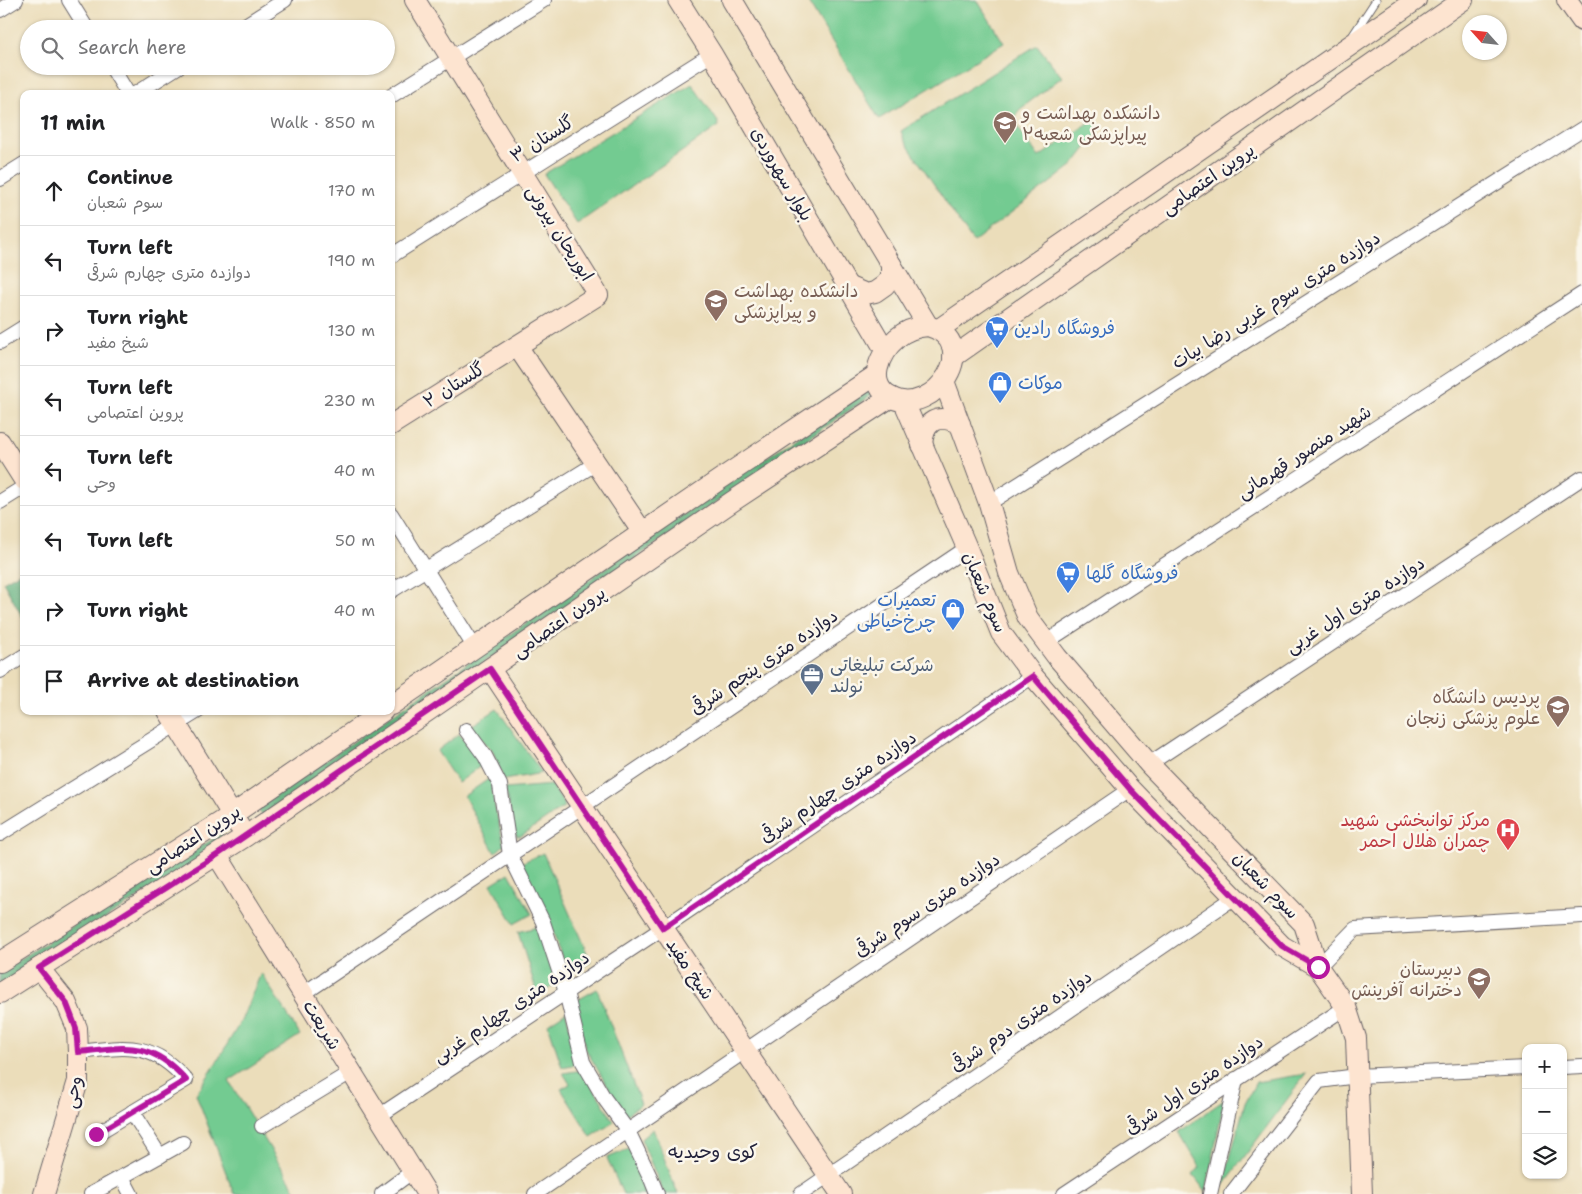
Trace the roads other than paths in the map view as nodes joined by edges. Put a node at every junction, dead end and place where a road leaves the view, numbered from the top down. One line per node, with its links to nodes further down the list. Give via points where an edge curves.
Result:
1 (16, 0): 12 (street)
2 (69, 0): 13 (street)
3 (285, 0): 14 (street)
4 (415, 0): 18 (main road, ابوریحان بیرونی)
5 (544, 0): 18 (street)
6 (678, 0): 17 (main road, بلوار سهروردی)
7 (732, 0): 29 (main road)
8 (1376, 0): 16 (lane)
9 (1416, 0): 16 (main road, پروین اعتصامی)
10 (1463, 0): 37 (main road, پروین اعتصامی)
11 (1567, 0): 15 (main road)
12 (0, 10)
13 (81, 20)
14 (253, 20)
15 (1582, 21)
16 (1343, 50): 32 (main road, پروین اعتصامی)
17 (712, 54): 26 (street, گلستان ۳); 30 (main road, بلوار سهروردی)
18 (451, 58): 23 (street); 26 (main road, ابوریحان بیرونی)
19 (116, 75): 21 (street)
20 (165, 75): 22 (street)
21 (126, 90)
22 (141, 90)
23 (395, 93)
24 (1582, 129): 50 (street, دوازده متری سوم غربی رضا بیات)
25 (20, 166): 27 (street)
26 (523, 173): 28 (street, گلستان ۳); 35 (main road, ابوریحان بیرونی, via 598,294)
27 (0, 179)
28 (395, 253)
29 (891, 264): 30 (main road, via 892,277 875,292 866,294); 32 (main road)
30 (847, 286): 36 (main road, بلوار سهروردی)
31 (1582, 294): 56 (street, شهید منصور قهرمانی)
32 (933, 327): 36 (main road, via 906,331); 37 (main road, via 948,336)
33 (20, 330): 34 (street)
34 (0, 342)
35 (517, 346): 41 (main road, گلستان ۲); 45 (main road)
36 (885, 350): 38 (main road)
37 (954, 357): 39 (main road)
38 (876, 375): 40 (main road, via 880,386); 52 (main road, پروین اعتصامی)
39 (944, 381): 40 (main road, via 918,401); 42 (main road, سوم شعبان)
40 (897, 399): 44 (main road, سوم شعبان); 59 (main road, پروین اعتصامی, via 733,501)
41 (395, 422)
42 (960, 424): 44 (main road, via 940,418 932,422 926,429); 50 (main road, سوم شعبان)
43 (0, 442): 46 (main road)
44 (922, 445): 53 (main road, سوم شعبان)
45 (595, 464): 52 (main road); 54 (street)
46 (20, 474)
47 (1582, 478): 66 (street, دوازده متری اول غربی)
48 (20, 490): 49 (street)
49 (0, 502)
50 (990, 503): 56 (main road, سوم شعبان, via 1009,573 1028,618)
51 (395, 520): 54 (street)
52 (643, 533): 57 (main road, پروین اعتصامی)
53 (967, 548): 61 (main road, سوم شعبان, via 1001,633); 68 (street, دوازده متری پنجم شرقی)
54 (426, 569): 55 (street); 57 (street)
55 (395, 588)
56 (1046, 642): 66 (main road, سوم شعبان)
57 (475, 648): 62 (main road, پروین اعتصامی)
58 (20, 658): 60 (street)
59 (490, 669): 68 (main road, شیخ مفید); 71 (main road, پروین اعتصامی)
60 (0, 671)
61 (1033, 676): 67 (main road, سوم شعبان); 76 (street, دوازده متری چهارم شرقی)
62 (395, 702)
63 (377, 715): 69 (main road, پروین اعتصامی)
64 (172, 718): 69 (main road); 70 (street)
65 (466, 730): 73 (street, via 500,785)
66 (1149, 764): 78 (main road, سوم شعبان, via 1304,924)
67 (1130, 789): 74 (main road, سوم شعبان); 85 (street, دوازده متری سوم شرقی)
68 (582, 807): 73 (street, دوازده متری پنجم شرقی); 76 (main road, شیخ مفید)
69 (232, 815): 71 (main road); 77 (main road, پروین اعتصامی)
70 (0, 834)
71 (246, 836): 72 (main road, پروین اعتصامی)
72 (217, 855): 79 (main road, پروین اعتصامی); 82 (main road, شریعت)
73 (510, 855): 80 (street, via 543,922); 82 (street, دوازده متری پنجم شرقی)
74 (1235, 897): 78 (main road, سوم شعبان, via 1282,946); 100 (street, دوازده متری دوم شرقی)
75 (1582, 916): 78 (street, via 1355,929)
76 (663, 928): 80 (street, دوازده متری چهارم غربی); 85 (main road, شیخ مفید)
77 (0, 962)
78 (1318, 967): 83 (main road, سوم شعبان)
79 (39, 968): 81 (main road, پروین اعتصامی); 84 (main road, وحی, via 66,1002 76,1028)
80 (566, 992): 93 (street, دوازده متری چهارم غربی); 95 (street, via 584,1062)
81 (0, 993)
82 (303, 994): 89 (main road, شریعت)
83 (1346, 1007): 90 (main road, سوم شعبان, via 1356,1038); 91 (street, دوازده متری اول شرقی)
84 (78, 1052): 92 (street, via 135,1047 157,1055 186,1080); 102 (main road, وحی, via 78,1081)
85 (746, 1052): 95 (street, دوازده متری سوم شرقی); 100 (main road, شیخ مفید)
86 (1582, 1066): 87 (street)
87 (1567, 1067)
88 (1522, 1068): 90 (street)
89 (351, 1072): 93 (main road, شریعت); 94 (street)
90 (1357, 1076): 113 (street, via 1319,1081); 114 (main road, سوم شعبان)
91 (1236, 1079): 111 (street, دوازده متری اول شرقی); 112 (street)
92 (132, 1112): 96 (street); 98 (street)
93 (379, 1116): 99 (main road, شریعت)
94 (262, 1126)
95 (628, 1132): 107 (street, دوازده متری سوم شرقی); 108 (street)
96 (96, 1134)
97 (183, 1143): 98 (street)
98 (160, 1156): 101 (street)
99 (412, 1171): 105 (street); 106 (main road, شریعت)
100 (828, 1176): 109 (street, دوازده متری دوم شرقی); 110 (main road, شیخ مفید)
101 (122, 1177): 103 (street); 104 (street)
102 (44, 1194)
103 (92, 1194)
104 (131, 1194)
105 (382, 1194)
106 (427, 1194)
107 (535, 1194)
108 (657, 1194)
109 (801, 1194)
110 (841, 1194)
111 (1064, 1194)
112 (1210, 1194)
113 (1231, 1194)
114 (1362, 1194)

